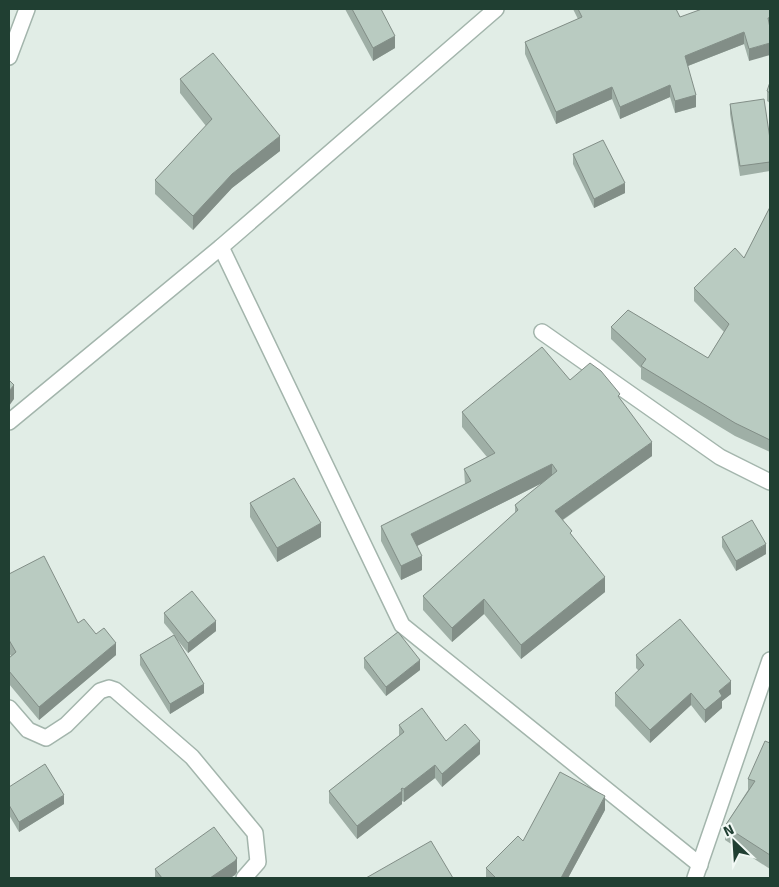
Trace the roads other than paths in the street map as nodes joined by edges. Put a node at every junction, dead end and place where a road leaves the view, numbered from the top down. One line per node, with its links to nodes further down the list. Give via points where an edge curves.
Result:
1 (27, 9): 3 (street)
2 (496, 9): 4 (street)
3 (9, 57)
4 (221, 247): 6 (street); 10 (street, via 402,625)
5 (542, 332): 7 (street, via 720,457)
6 (9, 422)
7 (770, 482)
8 (770, 660): 10 (street)
9 (9, 708): 11 (street, via 28,730 46,738 66,725 100,690 115,690 192,758 255,833 258,862)
10 (698, 872)
11 (244, 878)

